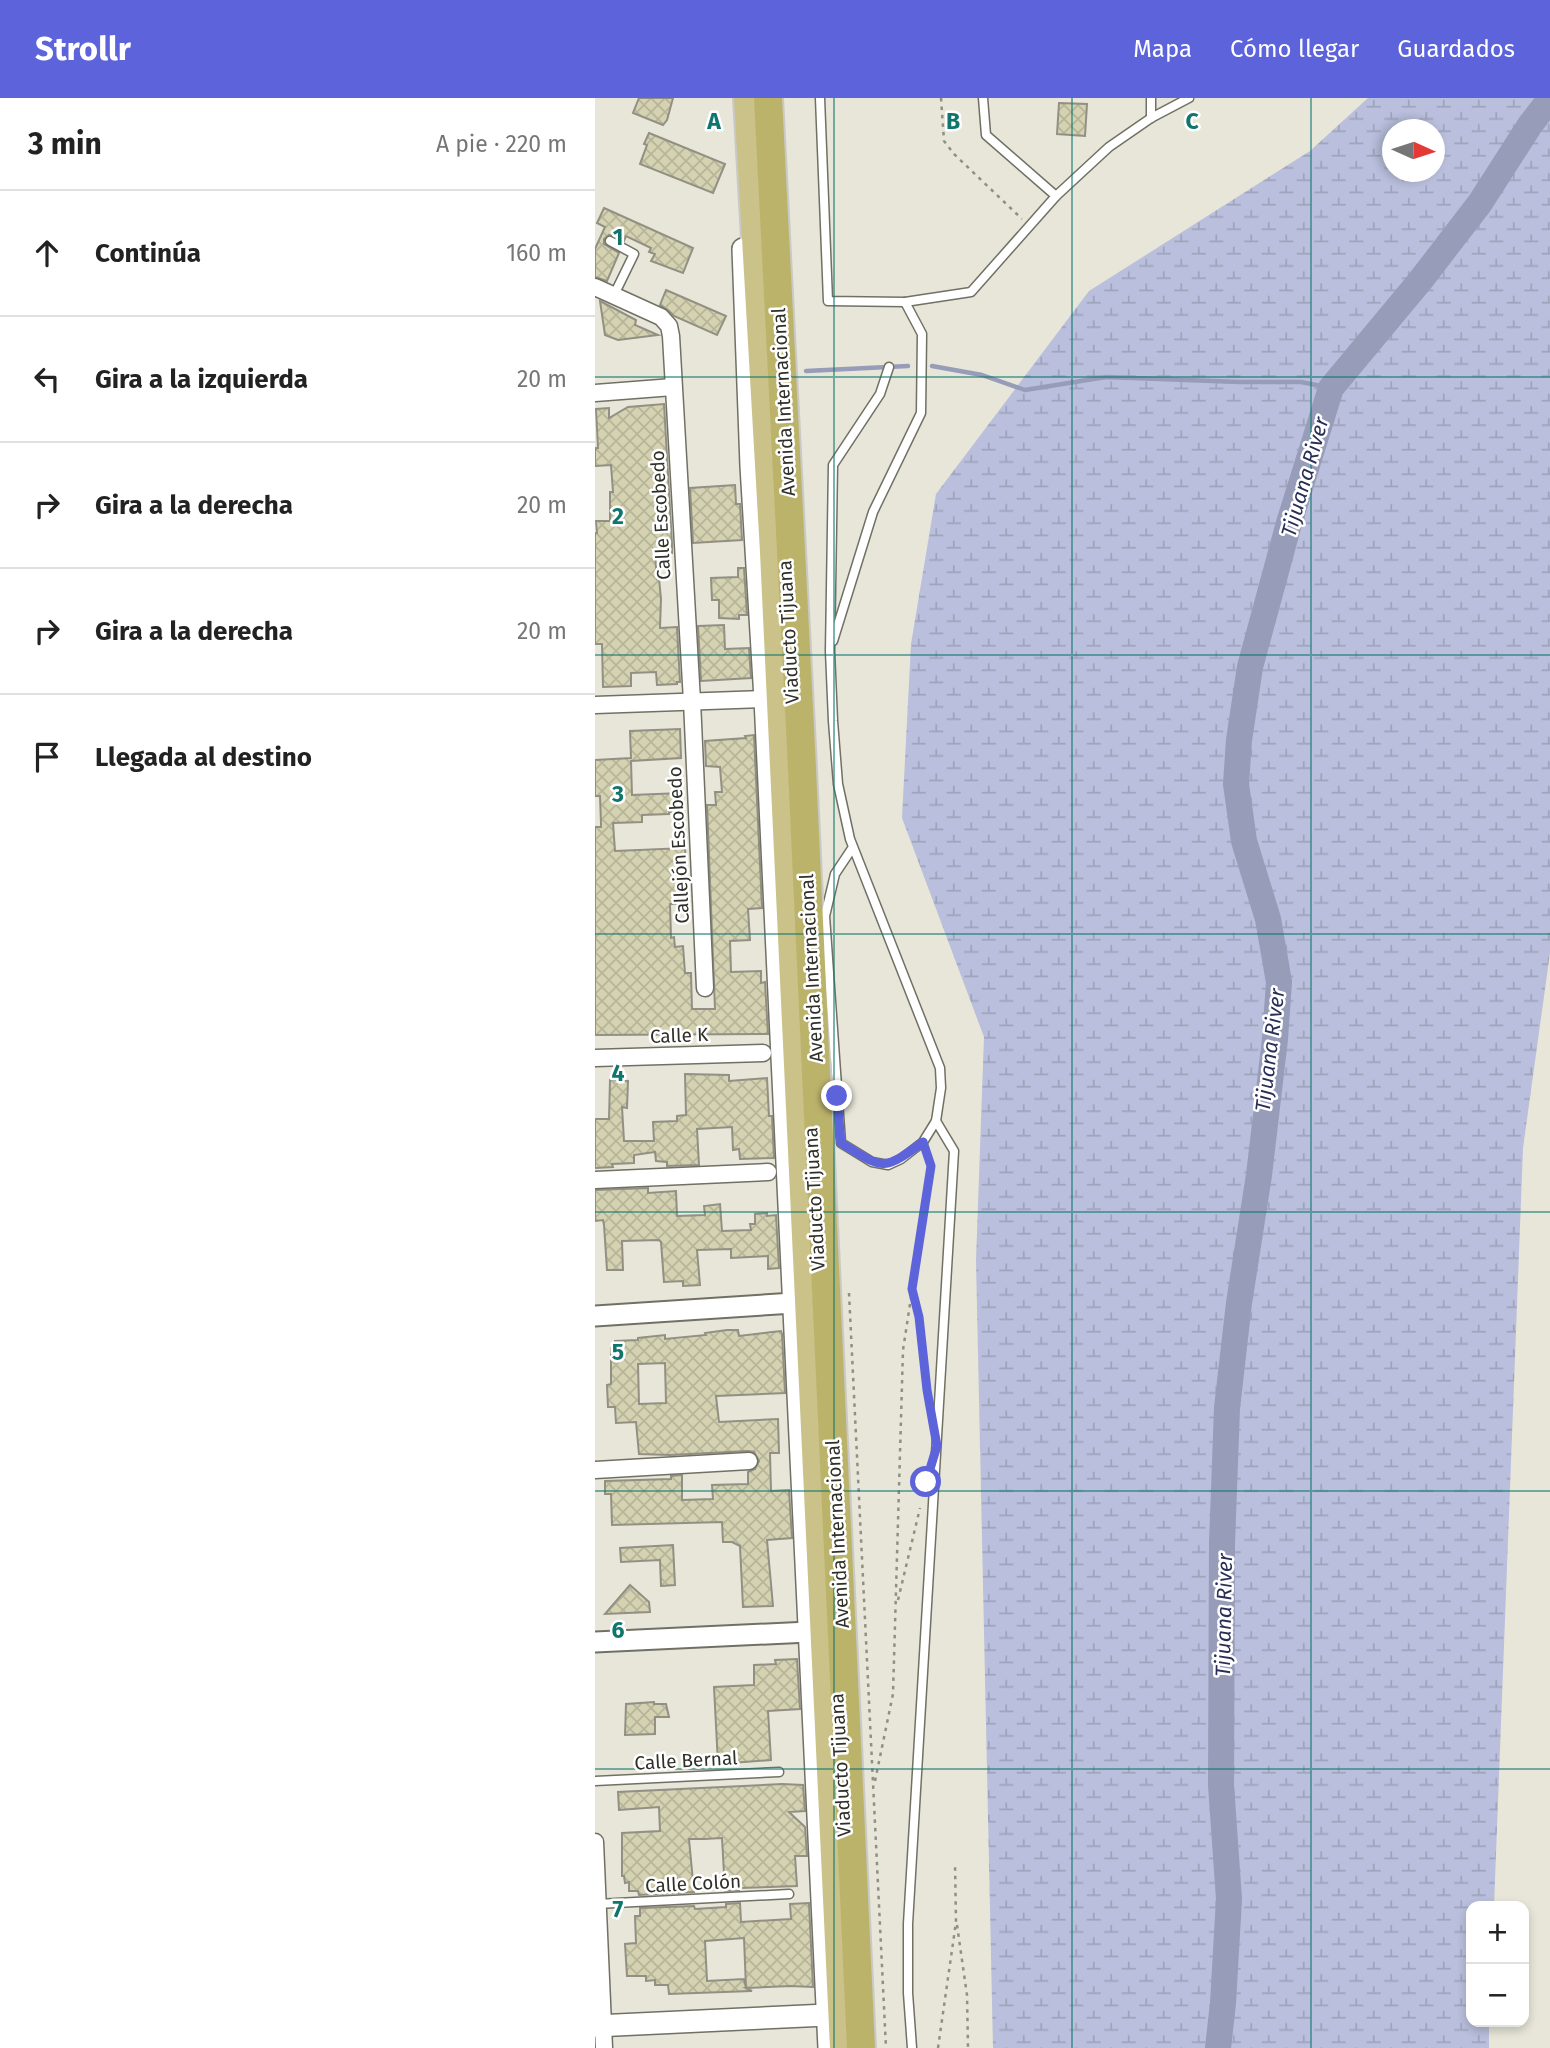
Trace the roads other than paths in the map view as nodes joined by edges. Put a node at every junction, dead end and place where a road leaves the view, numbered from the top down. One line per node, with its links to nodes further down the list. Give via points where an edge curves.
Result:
1 (747, 98): 10 (highway, Avenida Internacional)
2 (755, 98): 45 (highway, Viaducto Tijuana)
3 (762, 98): 46 (highway, Viaducto Tijuana)
4 (768, 98): 47 (highway, Avenida Internacional)
5 (820, 98): 15 (lane, via 828,301)
6 (983, 98): 11 (lane, via 986,135)
7 (1151, 98): 9 (lane)
8 (1189, 98): 9 (lane)
9 (1151, 118): 11 (lane, via 1109,147)
10 (753, 179): 20 (main road, Avenida Internacional, via 742,221); 45 (highway, Avenida Internacional)
11 (1056, 196): 15 (lane, via 971,292)
12 (610, 241): 14 (lane, via 634,254)
13 (595, 286): 14 (street)
14 (614, 295): 17 (street, Calle Escobedo, via 661,317 669,326)
15 (905, 302): 19 (lane, via 922,334 921,413 873,512)
16 (890, 367): 19 (lane, via 880,394 833,465)
17 (673, 387): 18 (street); 21 (street, Calle Escobedo)
18 (595, 393)
19 (830, 651): 23 (lane, via 838,785)
20 (765, 699): 21 (street); 30 (main road, Avenida Internacional)
21 (692, 701): 22 (street); 24 (street, Callejón Escobedo)
22 (595, 705)
23 (853, 847): 27 (lane, via 940,1068); 27 (lane, via 835,874 825,916 841,1143 872,1162 888,1165 923,1142)
24 (705, 988)
25 (763, 1053): 26 (street, Calle K)
26 (595, 1058)
27 (936, 1121): 48 (lane, via 954,1151 908,1924)
28 (768, 1172): 29 (street)
29 (595, 1180)
30 (794, 1303): 31 (street); 34 (main road, Avenida Internacional)
31 (595, 1316)
32 (750, 1461): 33 (street)
33 (595, 1470)
34 (809, 1632): 35 (street); 41 (main road, Avenida Internacional)
35 (595, 1642)
36 (779, 1772): 37 (lane, Calle Bernal)
37 (595, 1781)
38 (595, 1842): 40 (street)
39 (789, 1894): 40 (lane, Calle Colón)
40 (596, 1904): 42 (street)
41 (827, 2015): 42 (main road); 44 (main road, Avenida Internacional)
42 (599, 2025): 43 (street)
43 (604, 2048)
44 (829, 2048)
45 (845, 2048)
46 (854, 2048)
47 (861, 2048)
48 (912, 2048)

